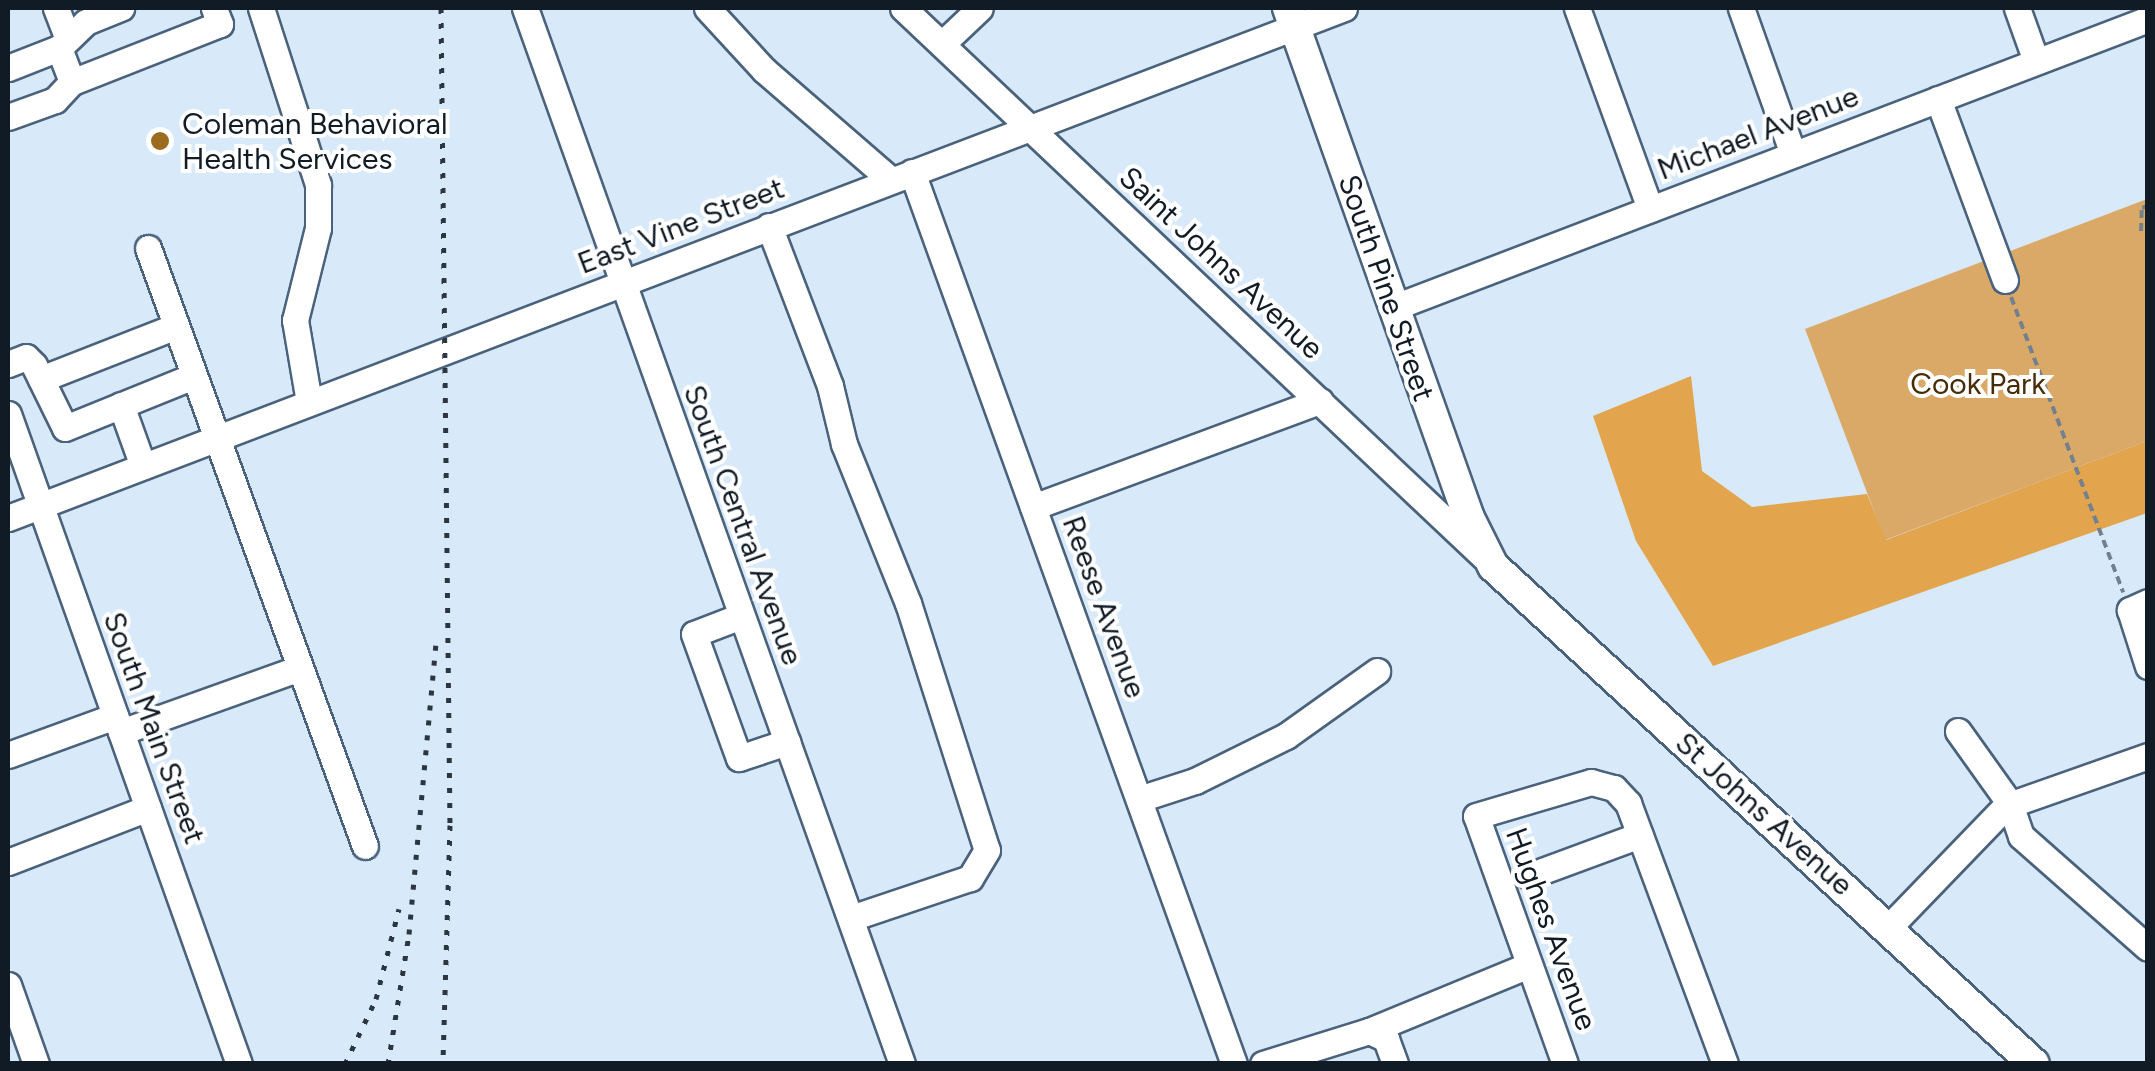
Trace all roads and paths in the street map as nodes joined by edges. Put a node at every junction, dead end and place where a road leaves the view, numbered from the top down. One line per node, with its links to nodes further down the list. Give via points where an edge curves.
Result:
1 (56, 8): 15 (street)
2 (121, 8): 15 (street)
3 (214, 8): 19 (street, via 220,24)
4 (261, 8): 38 (street, via 307,133 318,184 318,228 296,320)
5 (526, 8): 31 (street, South Central Avenue)
6 (708, 8): 24 (street, via 764,70)
7 (903, 8): 16 (street, Saint Johns Avenue)
8 (980, 8): 16 (street)
9 (1344, 8): 13 (street, East Vine Street)
10 (1577, 8): 26 (street)
11 (1741, 8): 23 (street)
12 (2017, 8): 17 (street)
13 (1291, 17): 22 (street, East Vine Street); 32 (main road, South Pine Street)
14 (2148, 19): 17 (street, Michael Avenue)
15 (62, 42): 18 (street); 19 (street)
16 (942, 44): 22 (street, Saint Johns Avenue)
17 (2036, 62): 20 (street, Michael Avenue)
18 (8, 68)
19 (72, 82): 21 (street, via 55,100)
20 (1938, 99): 23 (street, Michael Avenue); 30 (street)
21 (8, 117)
22 (1030, 127): 24 (street, East Vine Street); 37 (street, Saint Johns Avenue)
23 (1793, 154): 26 (street, Michael Avenue)
24 (902, 176): 27 (street, East Vine Street); 44 (street, Reese Avenue)
25 (2148, 206): 28 (path)
26 (1650, 209): 32 (street, Michael Avenue)
27 (769, 226): 31 (street, East Vine Street); 64 (street, via 830,386 844,444 908,603 988,850 970,878)
28 (2140, 231)
29 (148, 248): 33 (street)
30 (2005, 280): 47 (path)
31 (620, 284): 38 (street, East Vine Street); 48 (street, South Central Avenue)
32 (1392, 308): 46 (main road, South Pine Street, via 1468,518)
33 (176, 326): 35 (street); 36 (street)
34 (8, 364): 36 (street, via 26,358)
35 (194, 376): 39 (street); 41 (street)
36 (40, 378): 39 (street, via 65,428)
37 (1320, 401): 44 (street); 46 (street, Saint Johns Avenue)
38 (310, 402): 41 (street, East Vine Street)
39 (121, 405): 42 (street)
40 (8, 414): 43 (street, South Main Street)
41 (216, 438): 42 (street, East Vine Street); 50 (street)
42 (143, 466): 43 (street, East Vine Street)
43 (41, 505): 45 (street, East Vine Street); 52 (street, South Main Street)
44 (1033, 508): 57 (street, Reese Avenue)
45 (8, 518)
46 (1493, 566): 65 (main road, St Johns Avenue)
47 (2139, 606): 49 (street)
48 (741, 616): 54 (street, South Central Avenue); 54 (street, via 694,634 732,740 739,758)
49 (2148, 666)
50 (300, 668): 52 (street); 61 (street)
51 (1377, 670): 57 (street, via 1286,736)
52 (118, 724): 55 (street); 59 (street, South Main Street)
53 (1958, 731): 58 (street)
54 (787, 742): 64 (street, South Central Avenue)
55 (8, 755)
56 (2148, 756): 58 (street)
57 (1138, 800): 73 (street, Reese Avenue)
58 (2010, 804): 65 (street); 66 (street, via 2021,836)
59 (148, 808): 62 (street); 71 (street, South Main Street)
60 (1640, 835): 63 (street); 67 (street, Hughes Avenue, via 1628,803 1602,783 1580,783 1476,816); 77 (street)
61 (365, 846)
62 (8, 862)
63 (1530, 876)
64 (850, 918): 72 (street, South Central Avenue)
65 (1889, 928): 78 (main road, St Johns Avenue)
66 (2148, 948)
67 (1529, 964): 69 (street); 76 (street, Hughes Avenue)
68 (8, 985): 70 (street)
69 (1369, 1031): 74 (street); 75 (street, via 1386,1039)
70 (36, 1064)
71 (239, 1064)
72 (902, 1064)
73 (1234, 1064)
74 (1263, 1064)
75 (1396, 1064)
76 (1565, 1064)
77 (1725, 1064)
78 (2034, 1064)

